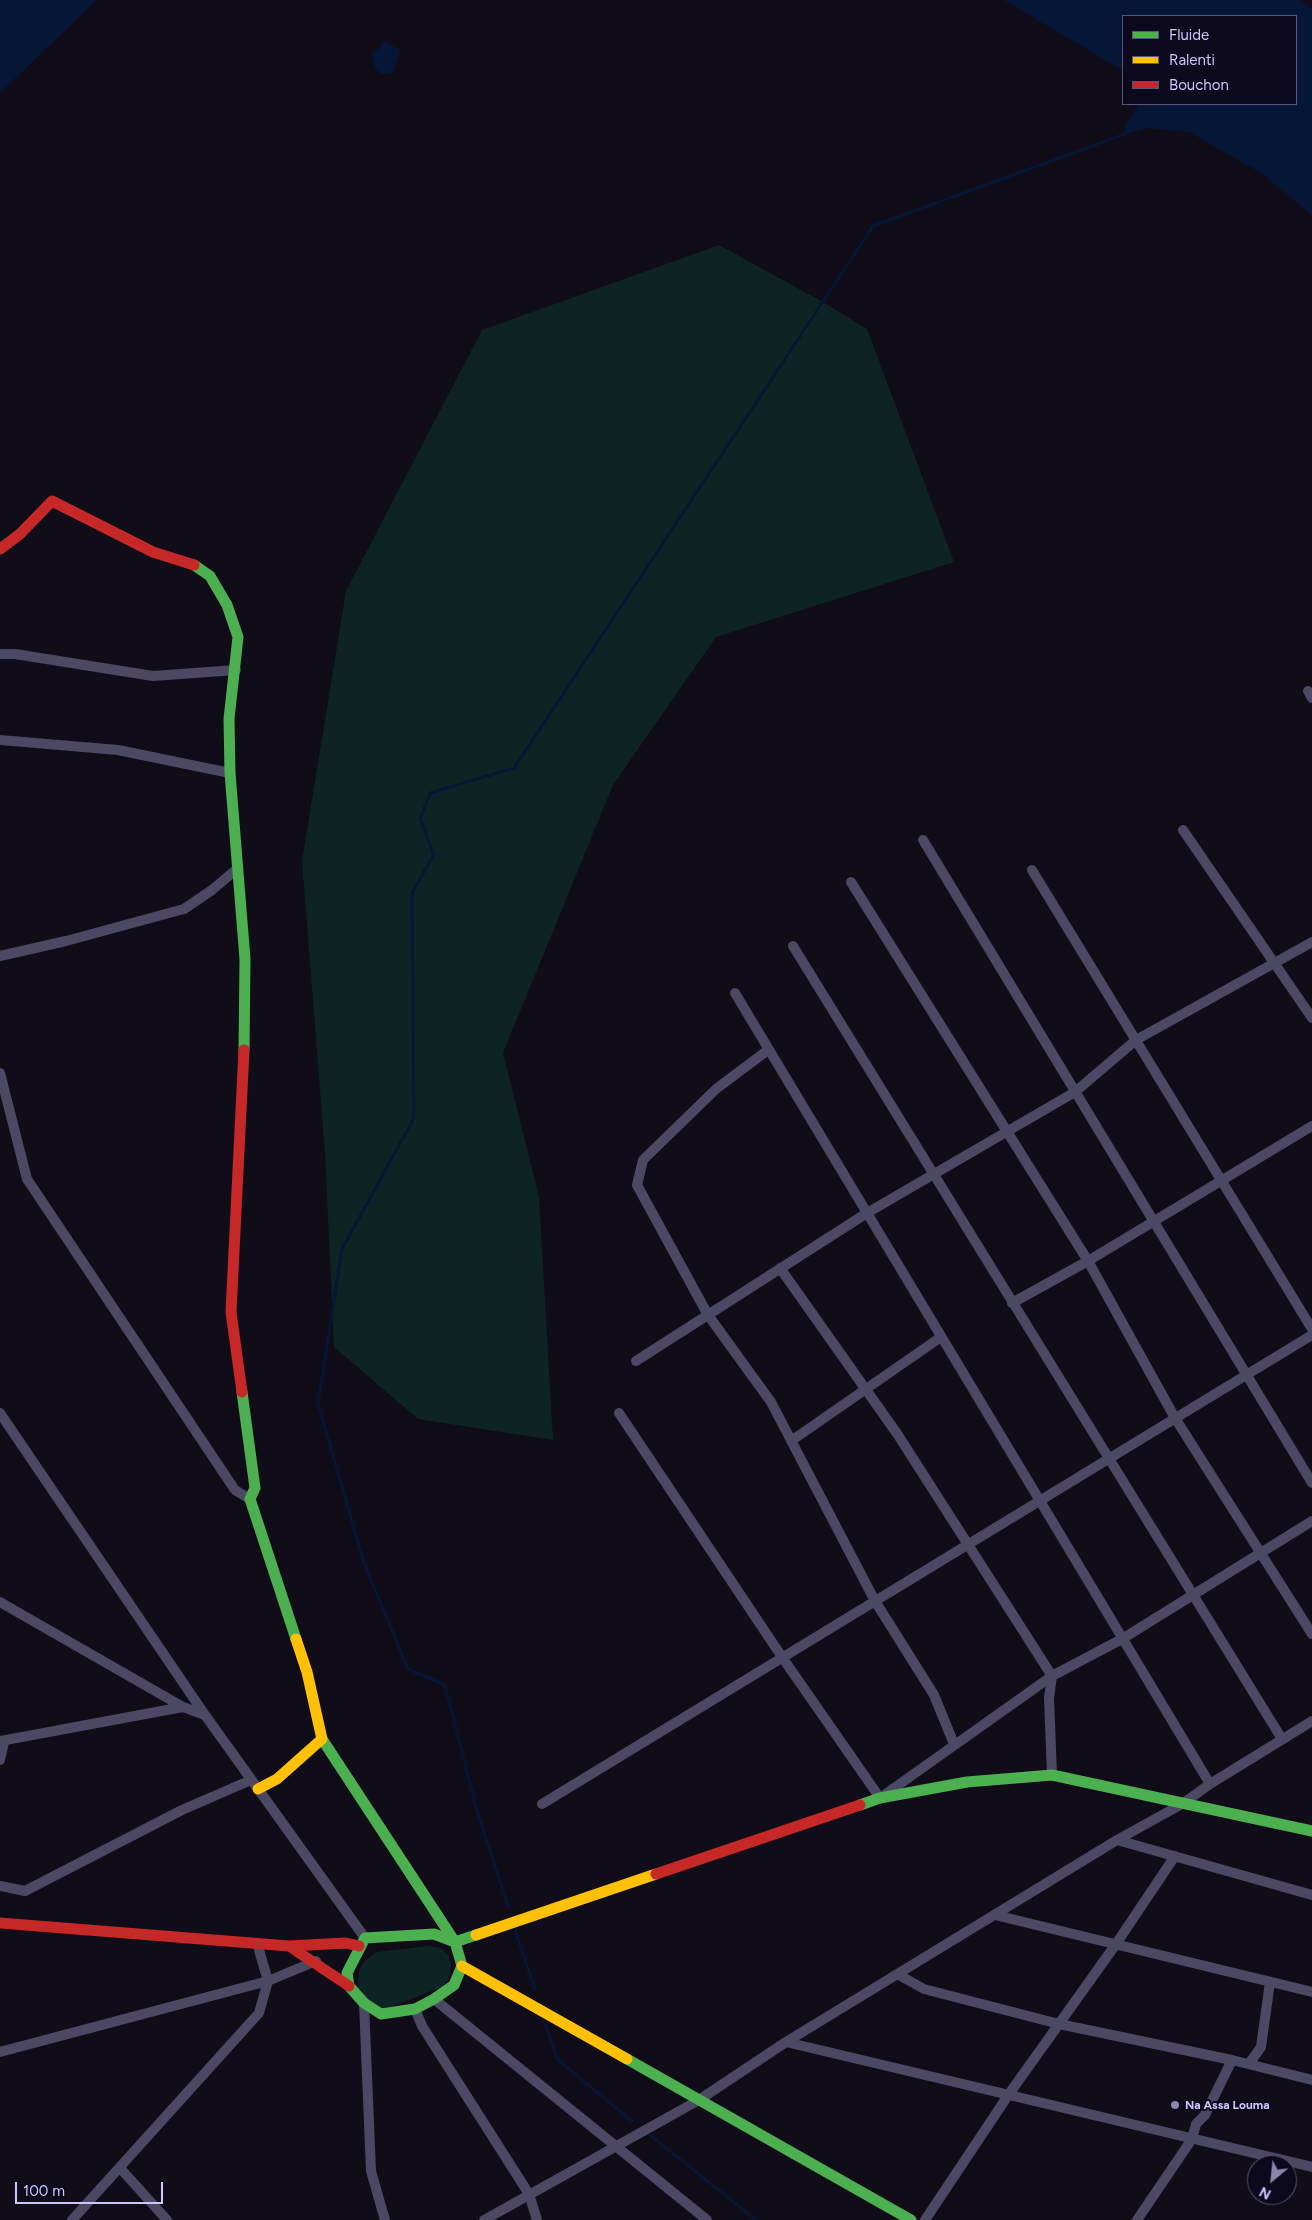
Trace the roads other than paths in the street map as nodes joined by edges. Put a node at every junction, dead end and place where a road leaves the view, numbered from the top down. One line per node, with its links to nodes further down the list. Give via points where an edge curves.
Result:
1 (0, 549): 3 (street, via 20,534 52,501 154,552 194,565 210,576 226,605 238,637)
2 (0, 654): 3 (street, via 153,676)
3 (236, 670): 5 (street, via 229,720)
4 (0, 740): 5 (street, via 118,750)
5 (230, 773): 8 (street)
6 (1183, 830): 14 (street)
7 (923, 840): 20 (street)
8 (238, 868): 13 (street, via 184,909); 45 (street, via 245,959 244,1072 231,1312 255,1488)
9 (1032, 870): 17 (street)
10 (851, 882): 24 (street)
11 (1312, 942): 14 (street)
12 (793, 946): 25 (street)
13 (0, 956)
14 (1274, 962): 16 (street); 17 (street)
15 (735, 993): 18 (street)
16 (1312, 1018)
17 (1136, 1040): 20 (street); 26 (street)
18 (768, 1050): 27 (street); 32 (street, via 716,1089 644,1160 637,1185)
19 (0, 1073): 21 (street)
20 (1075, 1092): 24 (street); 28 (street)
21 (7, 1105): 22 (street); 45 (street, via 26,1179 235,1490)
22 (0, 1118)
23 (1312, 1126): 26 (street)
24 (1006, 1132): 25 (street); 29 (street)
25 (933, 1175): 27 (street); 31 (street)
26 (1222, 1180): 28 (street); 33 (street)
27 (867, 1213): 30 (street); 35 (street)
28 (1154, 1221): 29 (street); 37 (street)
29 (1088, 1261): 31 (street); 41 (street)
30 (780, 1268): 32 (street); 38 (street)
31 (1012, 1303): 43 (street)
32 (708, 1314): 36 (street); 42 (street, via 771,1402)
33 (1312, 1329)
34 (1312, 1335): 37 (street)
35 (941, 1337): 38 (street); 46 (street)
36 (636, 1361)
37 (1247, 1374): 41 (street); 44 (street)
38 (864, 1390): 42 (street); 48 (street, via 898,1435)
39 (619, 1412): 55 (street)
40 (0, 1414): 58 (street)
41 (1175, 1418): 43 (street); 49 (street)
42 (791, 1441): 51 (street)
43 (1109, 1458): 46 (street); 50 (street)
44 (1312, 1483)
45 (250, 1499): 60 (street, via 307,1672)
46 (1040, 1501): 48 (street); 54 (street)
47 (1312, 1521): 49 (street)
48 (968, 1544): 51 (street); 56 (street)
49 (1259, 1552): 50 (street); 53 (street)
50 (1192, 1595): 54 (street); 61 (street)
51 (875, 1601): 55 (street); 63 (street, via 934,1695)
52 (0, 1602): 57 (street)
53 (1312, 1634)
54 (1122, 1639): 56 (street); 66 (street)
55 (782, 1657): 68 (street); 69 (street)
56 (1052, 1676): 63 (street); 65 (street, via 1049,1698)
57 (183, 1707): 58 (street); 62 (street)
58 (205, 1715): 67 (street)
59 (1312, 1721): 61 (street)
60 (322, 1739): 67 (street, via 277,1779); 79 (street)
61 (1282, 1739): 66 (street)
62 (2, 1742): 64 (street)
63 (954, 1744): 68 (street)
64 (0, 1760)
65 (1052, 1775): 68 (street, via 967,1782); 70 (street)
66 (1210, 1784): 70 (street)
67 (255, 1785): 74 (street, via 182,1810 24,1890); 78 (street)
68 (880, 1798): 79 (street)
69 (542, 1804)
70 (1182, 1804): 71 (street); 72 (street)
71 (1312, 1831)
72 (1117, 1840): 73 (street); 76 (street)
73 (1175, 1856): 75 (street); 81 (street)
74 (0, 1886)
75 (1312, 1895)
76 (995, 1915): 81 (street); 85 (street)
77 (0, 1923): 80 (street)
78 (362, 1942): 79 (street, via 434,1934); 82 (street); 88 (street, via 347,1972)
79 (455, 1942): 84 (street)
80 (257, 1943): 82 (street); 86 (street)
81 (1116, 1944): 87 (street); 93 (street)
82 (289, 1946): 83 (street)
83 (316, 1961): 86 (street); 88 (street)
84 (462, 1966): 90 (street, via 454,1985); 100 (street)
85 (897, 1974): 93 (street, via 924,1989); 94 (street)
86 (268, 1981): 95 (street); 104 (street, via 259,2013)
87 (1270, 1982): 89 (street); 97 (street, via 1261,2047)
88 (349, 1986): 91 (street)
89 (1312, 1992)
90 (434, 1999): 92 (street); 102 (street)
91 (364, 2003): 92 (street, via 380,2014); 108 (street, via 371,2171)
92 (415, 2009): 105 (street, via 422,2026)
93 (1059, 2024): 96 (street); 99 (street)
94 (786, 2042): 99 (street); 100 (street)
95 (0, 2052)
96 (1232, 2060): 97 (street); 101 (street, via 1206,2115 1196,2124)
97 (1249, 2064): 98 (street)
98 (1312, 2080)
99 (1008, 2094): 101 (street); 113 (street)
100 (699, 2100): 102 (street); 112 (street)
101 (1192, 2139): 103 (street); 114 (street)
102 (615, 2146): 105 (street); 111 (street)
103 (1312, 2167)
104 (120, 2168): 106 (street); 107 (street)
105 (529, 2194): 109 (street); 110 (street)
106 (72, 2220)
107 (168, 2220)
108 (384, 2220)
109 (484, 2220)
110 (537, 2220)
111 (707, 2220)
112 (911, 2220)
113 (925, 2220)
114 (1137, 2220)

